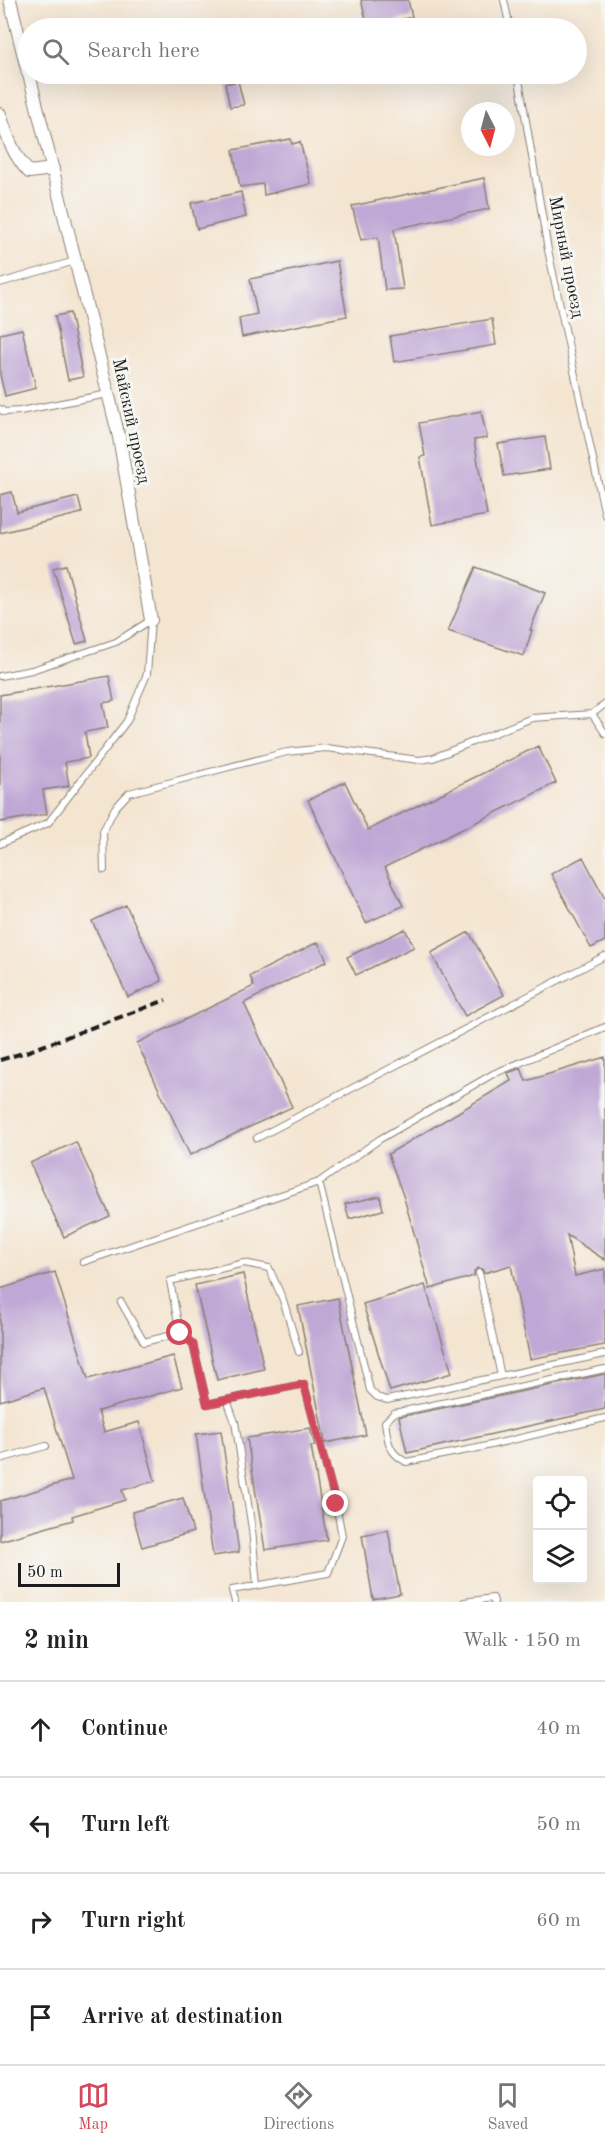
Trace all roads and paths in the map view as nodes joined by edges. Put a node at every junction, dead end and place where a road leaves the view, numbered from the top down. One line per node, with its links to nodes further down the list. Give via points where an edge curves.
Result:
1 (10, 0): 4 (street, Майский проезд)
2 (504, 0): 3 (lane)
3 (508, 18)
4 (18, 31)
5 (32, 84): 8 (street, Майский проезд)
6 (520, 84): 13 (lane, Мирный проезд, via 548,250)
7 (0, 114): 8 (street, via 10,146 29,172)
8 (53, 169): 9 (street, Майский проезд)
9 (76, 261): 10 (lane); 11 (street, Майский проезд)
10 (0, 283)
11 (108, 394): 12 (lane, via 20,411); 14 (street, Майский проезд)
12 (0, 409)
13 (605, 515)
14 (151, 620): 15 (lane, via 116,642 32,670); 19 (lane, via 147,674 127,721 48,823)
15 (0, 676)
16 (605, 704): 17 (lane)
17 (592, 714): 18 (lane); 20 (lane, via 532,718 433,758 326,748 287,752 129,793 115,808 103,831)
18 (605, 732)
19 (0, 844)
20 (104, 870)
21 (605, 956): 23 (lane)
22 (605, 1027): 24 (lane, via 493,1074 380,1139)
23 (257, 1138)
24 (319, 1182): 25 (lane); 32 (lane, via 370,1390 387,1400)
25 (83, 1262)
26 (478, 1273): 32 (lane)
27 (121, 1302): 28 (lane, via 144,1342)
28 (180, 1333): 29 (lane, via 170,1281 244,1263 269,1268); 33 (lane, via 193,1344 207,1404)
29 (299, 1352)
30 (605, 1354): 32 (lane)
31 (605, 1369): 34 (lane, via 394,1413 386,1422 394,1455 406,1462)
32 (501, 1376)
33 (227, 1400): 37 (lane, via 235,1422); 37 (lane, via 304,1384 342,1536 328,1573)
34 (605, 1418)
35 (46, 1446): 36 (lane)
36 (0, 1459)
37 (257, 1586): 38 (lane, via 232,1590)
38 (235, 1602)
39 (464, 1602): 40 (lane, via 493,1598)
40 (494, 1602)

